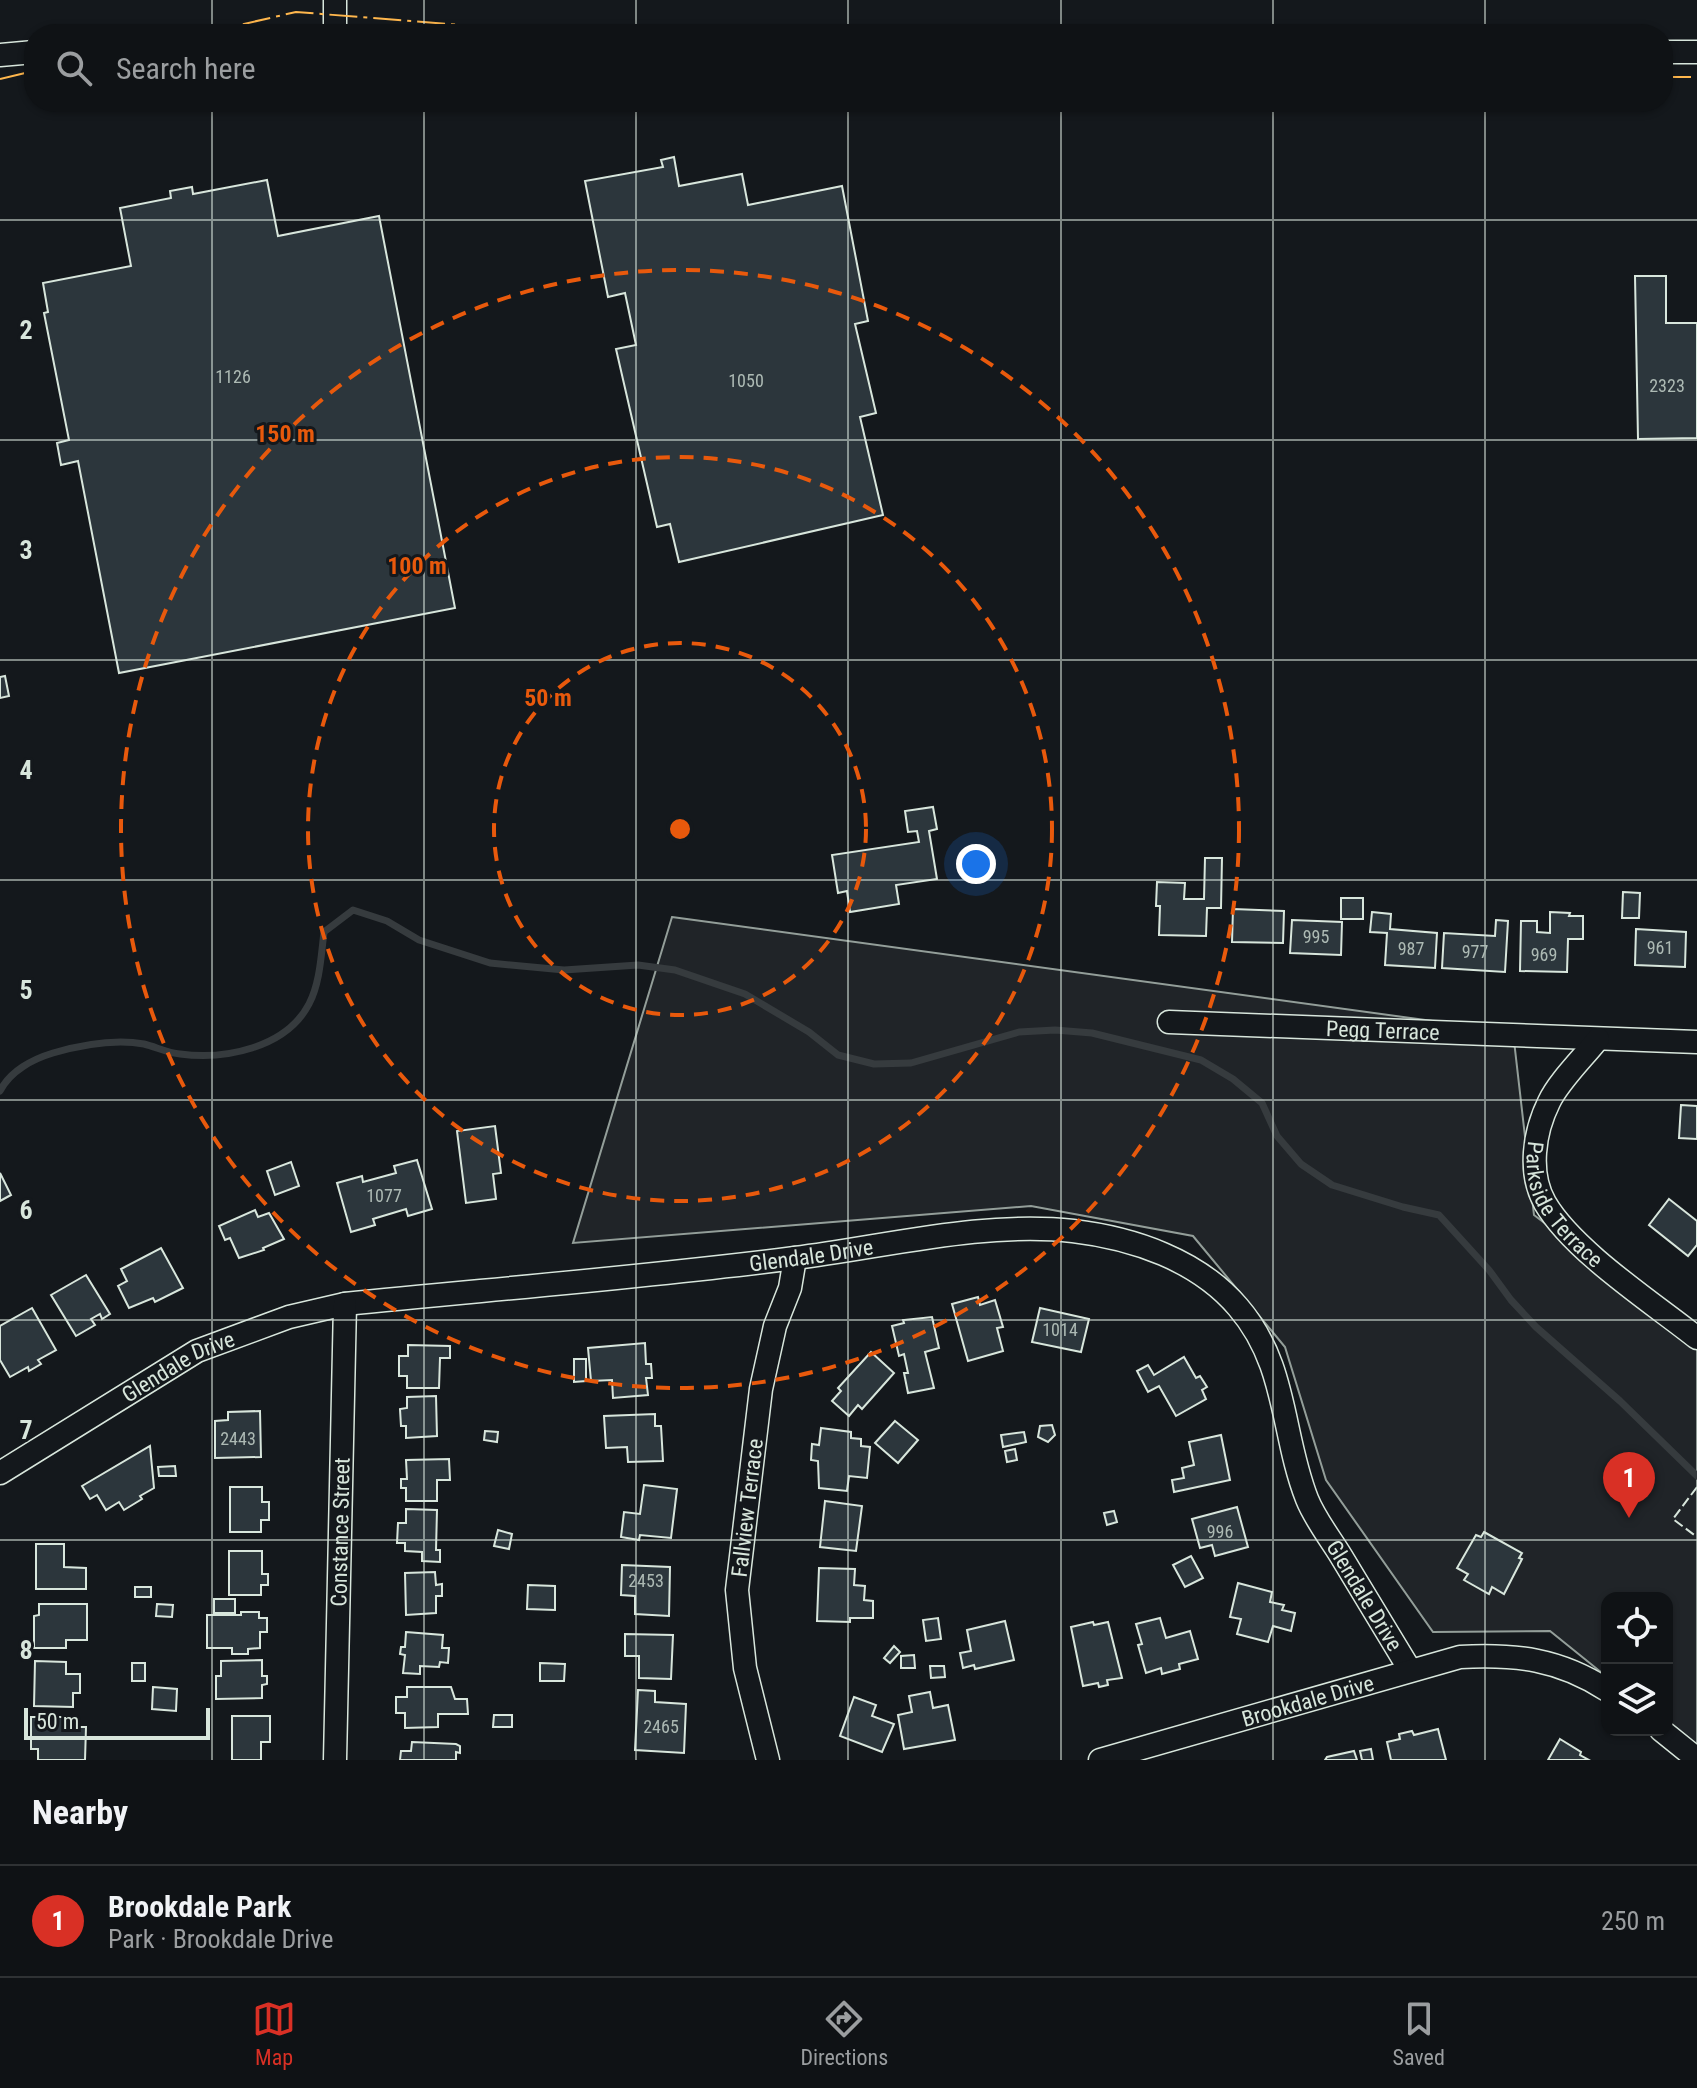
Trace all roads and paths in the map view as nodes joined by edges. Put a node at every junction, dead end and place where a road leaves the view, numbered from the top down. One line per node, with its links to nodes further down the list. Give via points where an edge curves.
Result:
1 (335, 0): 2 (street)
2 (335, 24)
3 (1673, 52): 4 (street)
4 (1697, 52)
5 (24, 53): 6 (street)
6 (0, 55)
7 (1169, 1022): 8 (street, Pegg Terrace)
8 (1598, 1039): 9 (street, Pegg Terrace); 12 (street, Parkside Terrace, via 1549,1101 1534,1147 1536,1176 1545,1202 1578,1243)
9 (1697, 1042)
10 (795, 1258): 11 (street, Glendale Drive); 14 (street, Glendale Drive, via 1010,1229 1072,1231 1122,1240 1203,1275 1238,1307 1264,1345 1279,1383 1294,1461 1309,1503); 19 (street, Fallview Terrace, via 761,1389 737,1590 745,1668)
11 (345, 1304): 13 (street, Glendale Drive, via 289,1317 197,1351); 18 (street, Constance Street)
12 (1697, 1338)
13 (0, 1473)
14 (1410, 1670): 15 (street, Brookdale Drive, via 1460,1657 1504,1655 1546,1661); 20 (street, Brookdale Drive)
15 (1601, 1686)
16 (1668, 1736): 17 (street)
17 (1697, 1759)
18 (335, 1760)
19 (768, 1760)
20 (1100, 1760)

